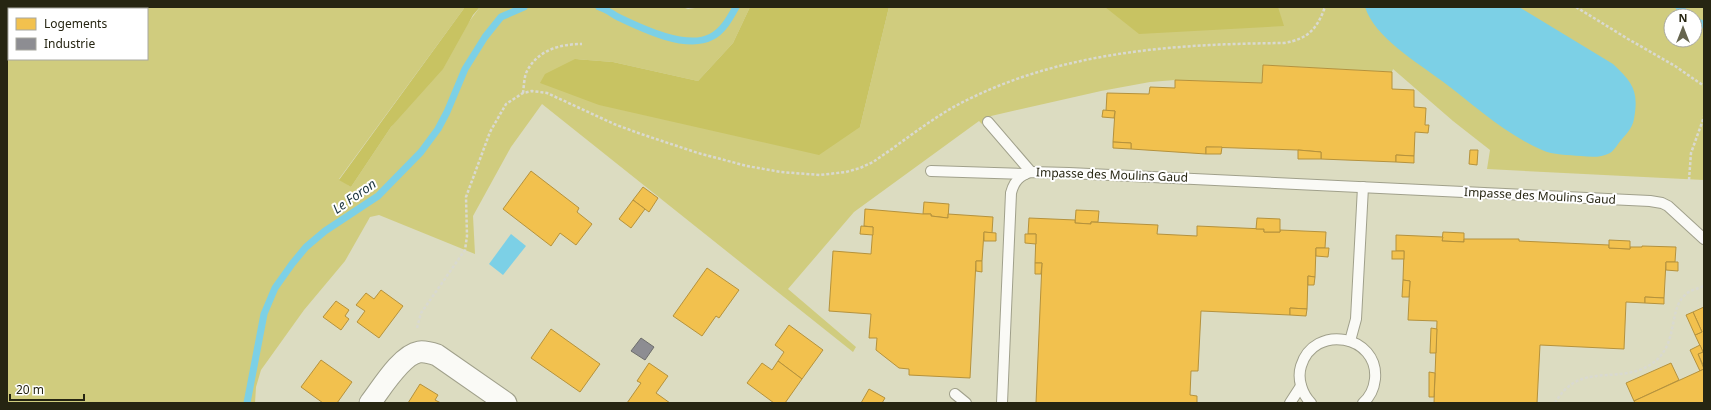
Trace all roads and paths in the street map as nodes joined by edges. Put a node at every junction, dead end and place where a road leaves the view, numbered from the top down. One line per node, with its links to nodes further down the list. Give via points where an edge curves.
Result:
1 (1325, 7): 5 (path, via 1314,28 1297,41 1144,50 1089,58 1038,71 967,100 873,162 834,175 781,172 712,157 614,124 547,93)
2 (1576, 7): 4 (path)
3 (582, 44): 5 (path, via 544,51 527,71)
4 (1704, 86)
5 (523, 93): 15 (path, via 506,104 490,132 466,197 467,236 464,250 421,314)
6 (1704, 117): 10 (path, via 1691,153)
7 (988, 122): 9 (lane)
8 (931, 170): 9 (lane)
9 (1028, 173): 11 (lane, Impasse des Moulins Gaud); 21 (lane, Impasse des Moulins Gaud, via 1015,181 1011,193)
10 (1689, 180)
11 (1363, 187): 12 (lane, Impasse des Moulins Gaud, via 1650,201 1668,206); 14 (lane, via 1356,319)
12 (1704, 239)
13 (1704, 286): 25 (path, via 1691,291 1679,302 1670,340 1653,363 1626,374 1589,377 1575,381 1565,388)
14 (1350, 340): 16 (lane, via 1326,340 1312,348 1306,354 1300,369); 24 (lane, via 1365,350 1374,366 1374,384)
15 (411, 354): 18 (street); 19 (street, via 426,352 437,355)
16 (1301, 386): 22 (lane); 23 (lane)
17 (954, 394): 20 (lane)
18 (370, 403)
19 (506, 403)
20 (966, 403)
21 (1002, 403)
22 (1290, 403)
23 (1311, 403)
24 (1363, 403)
25 (1554, 403)

